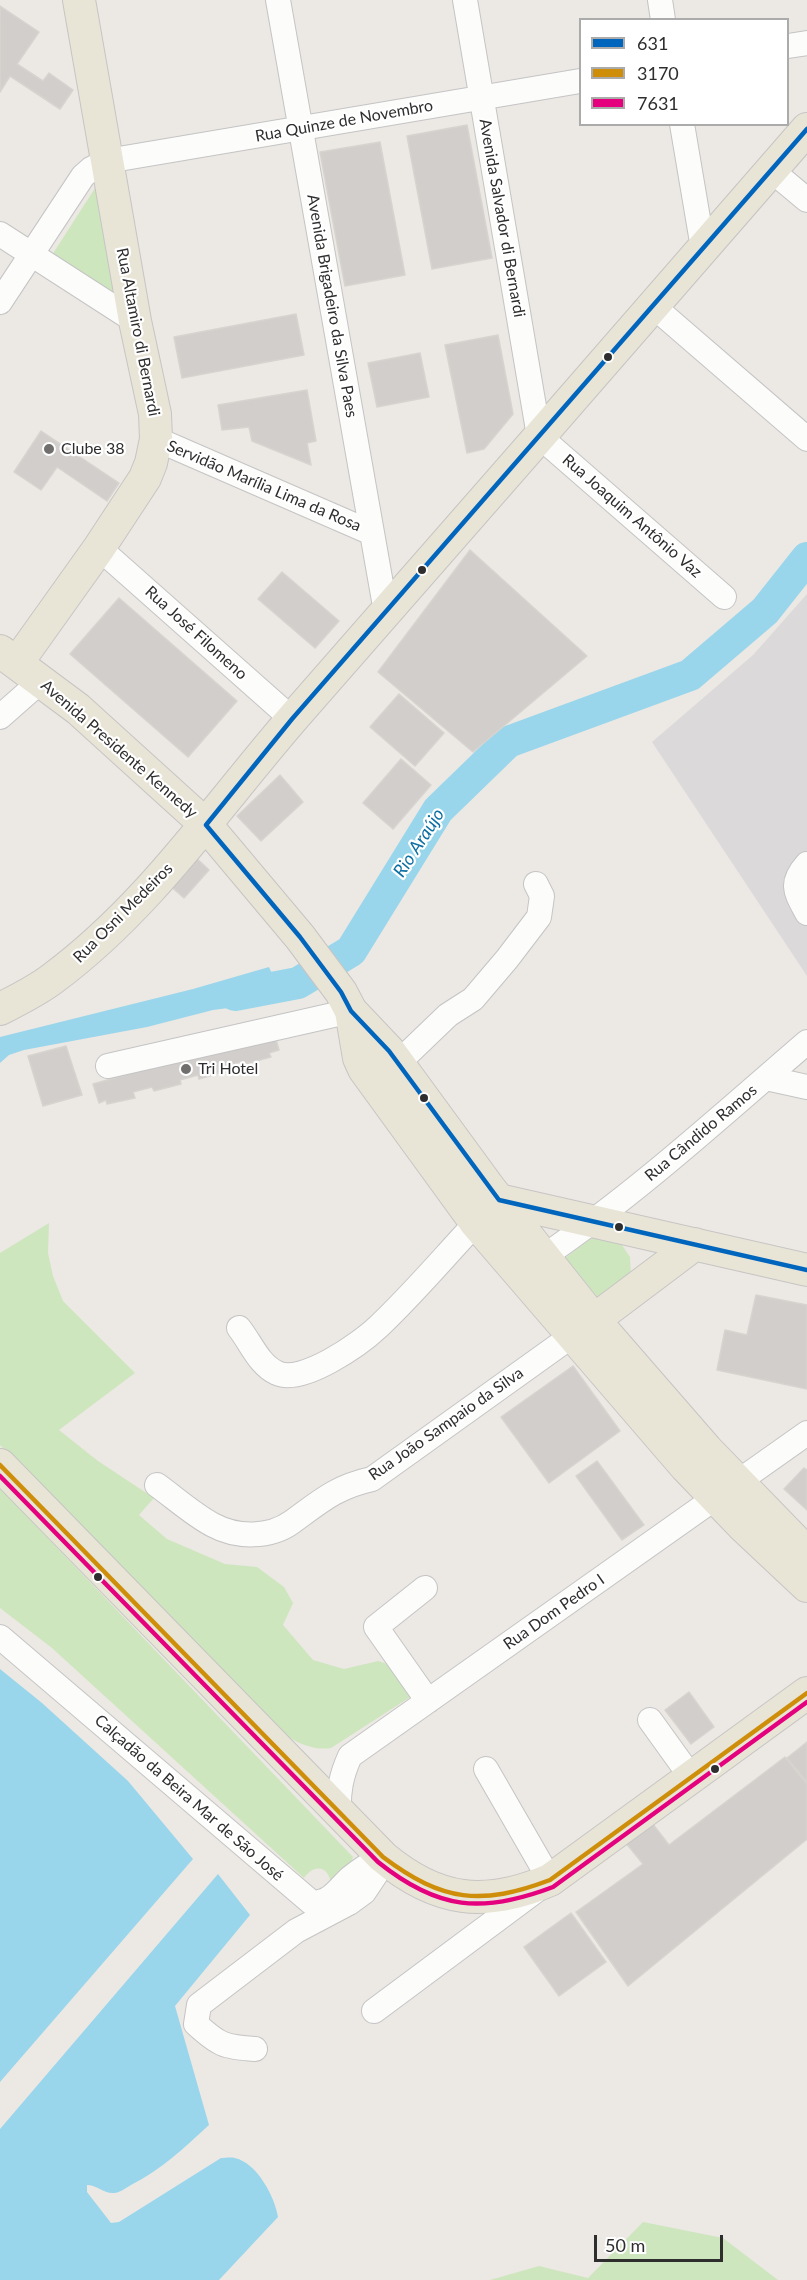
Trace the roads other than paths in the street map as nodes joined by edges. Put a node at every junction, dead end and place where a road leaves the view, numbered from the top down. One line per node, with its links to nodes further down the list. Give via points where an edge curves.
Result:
1 (79, 0): 13 (main road, Rua Altamiro di Bernardi)
2 (278, 0): 11 (street, Avenida Brigadeiro da Silva Paes)
3 (465, 0): 9 (street, Avenida Salvador di Bernardi)
4 (660, 0): 5 (street)
5 (663, 18)
6 (807, 43): 7 (street)
7 (789, 46)
8 (579, 81): 9 (street, Rua Quinze de Novembro)
9 (482, 98): 11 (street, Rua Quinze de Novembro); 22 (street, Avenida Salvador di Bernardi)
10 (682, 126): 17 (street)
11 (301, 128): 13 (street, Rua Quinze de Novembro); 25 (street, Avenida Brigadeiro da Silva Paes)
12 (807, 129): 14 (main road, Rua Osni Medeiros)
13 (107, 161): 18 (street, via 83,176); 21 (main road, Rua Altamiro di Bernardi)
14 (771, 170): 15 (street); 17 (main road, Rua Osni Medeiros)
15 (807, 200)
16 (0, 234): 18 (street)
17 (703, 248): 20 (main road, Rua Osni Medeiros)
18 (31, 254): 19 (street); 21 (street)
19 (0, 302)
20 (653, 306): 22 (main road, Rua Osni Medeiros); 24 (street)
21 (135, 321): 23 (main road, Rua Altamiro di Bernardi, via 155,414)
22 (539, 436): 27 (street, Rua Joaquim Antônio Vaz); 28 (main road, Rua Osni Medeiros)
23 (156, 439): 25 (street, Servidão Marília Lima da Rosa); 26 (main road, Rua Altamiro di Bernardi, via 145,478)
24 (807, 439)
25 (372, 533): 28 (street, Avenida Brigadeiro da Silva Paes)
26 (99, 548): 29 (main road, Rua Altamiro di Bernardi); 31 (street, Rua José Filomeno)
27 (724, 597)
28 (386, 612): 31 (main road, Rua Osni Medeiros)
29 (20, 665): 30 (street); 32 (main road, Avenida Presidente Kennedy, via 120,745)
30 (0, 717)
31 (292, 719): 32 (main road, Rua Osni Medeiros)
32 (206, 825): 36 (main road, Avenida Presidente Kennedy, via 300,937); 37 (main road, Rua Osni Medeiros, via 138,902 80,957 50,981)
33 (807, 864): 35 (street, via 795,880)
34 (536, 884): 39 (street, via 542,896 540,916 507,959 473,999 448,1015)
35 (807, 913)
36 (346, 1002): 39 (main road, Avenida Presidente Kennedy); 40 (street); 45 (main road, via 364,1069)
37 (0, 1010)
38 (807, 1042): 41 (street, Rua Cândido Ramos)
39 (398, 1063): 43 (main road, Avenida Presidente Kennedy)
40 (108, 1066)
41 (766, 1078): 42 (street); 44 (street, Rua Cândido Ramos)
42 (807, 1087)
43 (499, 1200): 44 (main road); 48 (main road, Avenida Presidente Kennedy)
44 (592, 1222): 46 (main road); 48 (street, Rua Cândido Ramos)
45 (476, 1223): 51 (street, via 376,1328 334,1359 301,1374 279,1375 264,1365); 52 (main road)
46 (632, 1230): 47 (main road); 50 (main road, via 645,1244 651,1260)
47 (695, 1244): 49 (main road); 50 (main road, Rua João Sampaio da Silva)
48 (543, 1257): 52 (main road, Avenida Presidente Kennedy)
49 (807, 1270)
50 (650, 1278): 52 (main road, Rua João Sampaio da Silva)
51 (239, 1328)
52 (583, 1328): 55 (street, Rua João Sampaio da Silva, via 372,1479 322,1498 290,1524 268,1534 238,1533 214,1526); 56 (main road)
53 (807, 1433): 56 (street, Rua Dom Pedro I)
54 (0, 1464): 66 (main road)
55 (157, 1485)
56 (727, 1490): 57 (main road); 58 (main road); 62 (street, Rua Dom Pedro I)
57 (807, 1552)
58 (807, 1586)
59 (425, 1588): 62 (street, via 376,1628)
60 (0, 1637): 67 (street, Calçadão da Beira Mar de São José, via 312,1903 329,1899 364,1867)
61 (807, 1693): 65 (main road)
62 (428, 1701): 66 (street, Rua Dom Pedro I, via 351,1755 338,1793)
63 (650, 1720): 65 (street)
64 (486, 1769): 68 (street)
65 (691, 1777): 68 (main road)
66 (339, 1814): 67 (main road)
67 (383, 1857): 69 (main road, via 425,1886 467,1896); 71 (street, via 364,1892 296,1931 199,2005 196,2024 215,2042)
68 (550, 1880): 69 (main road)
69 (498, 1909): 70 (street)
70 (374, 2011)
71 (255, 2049)

